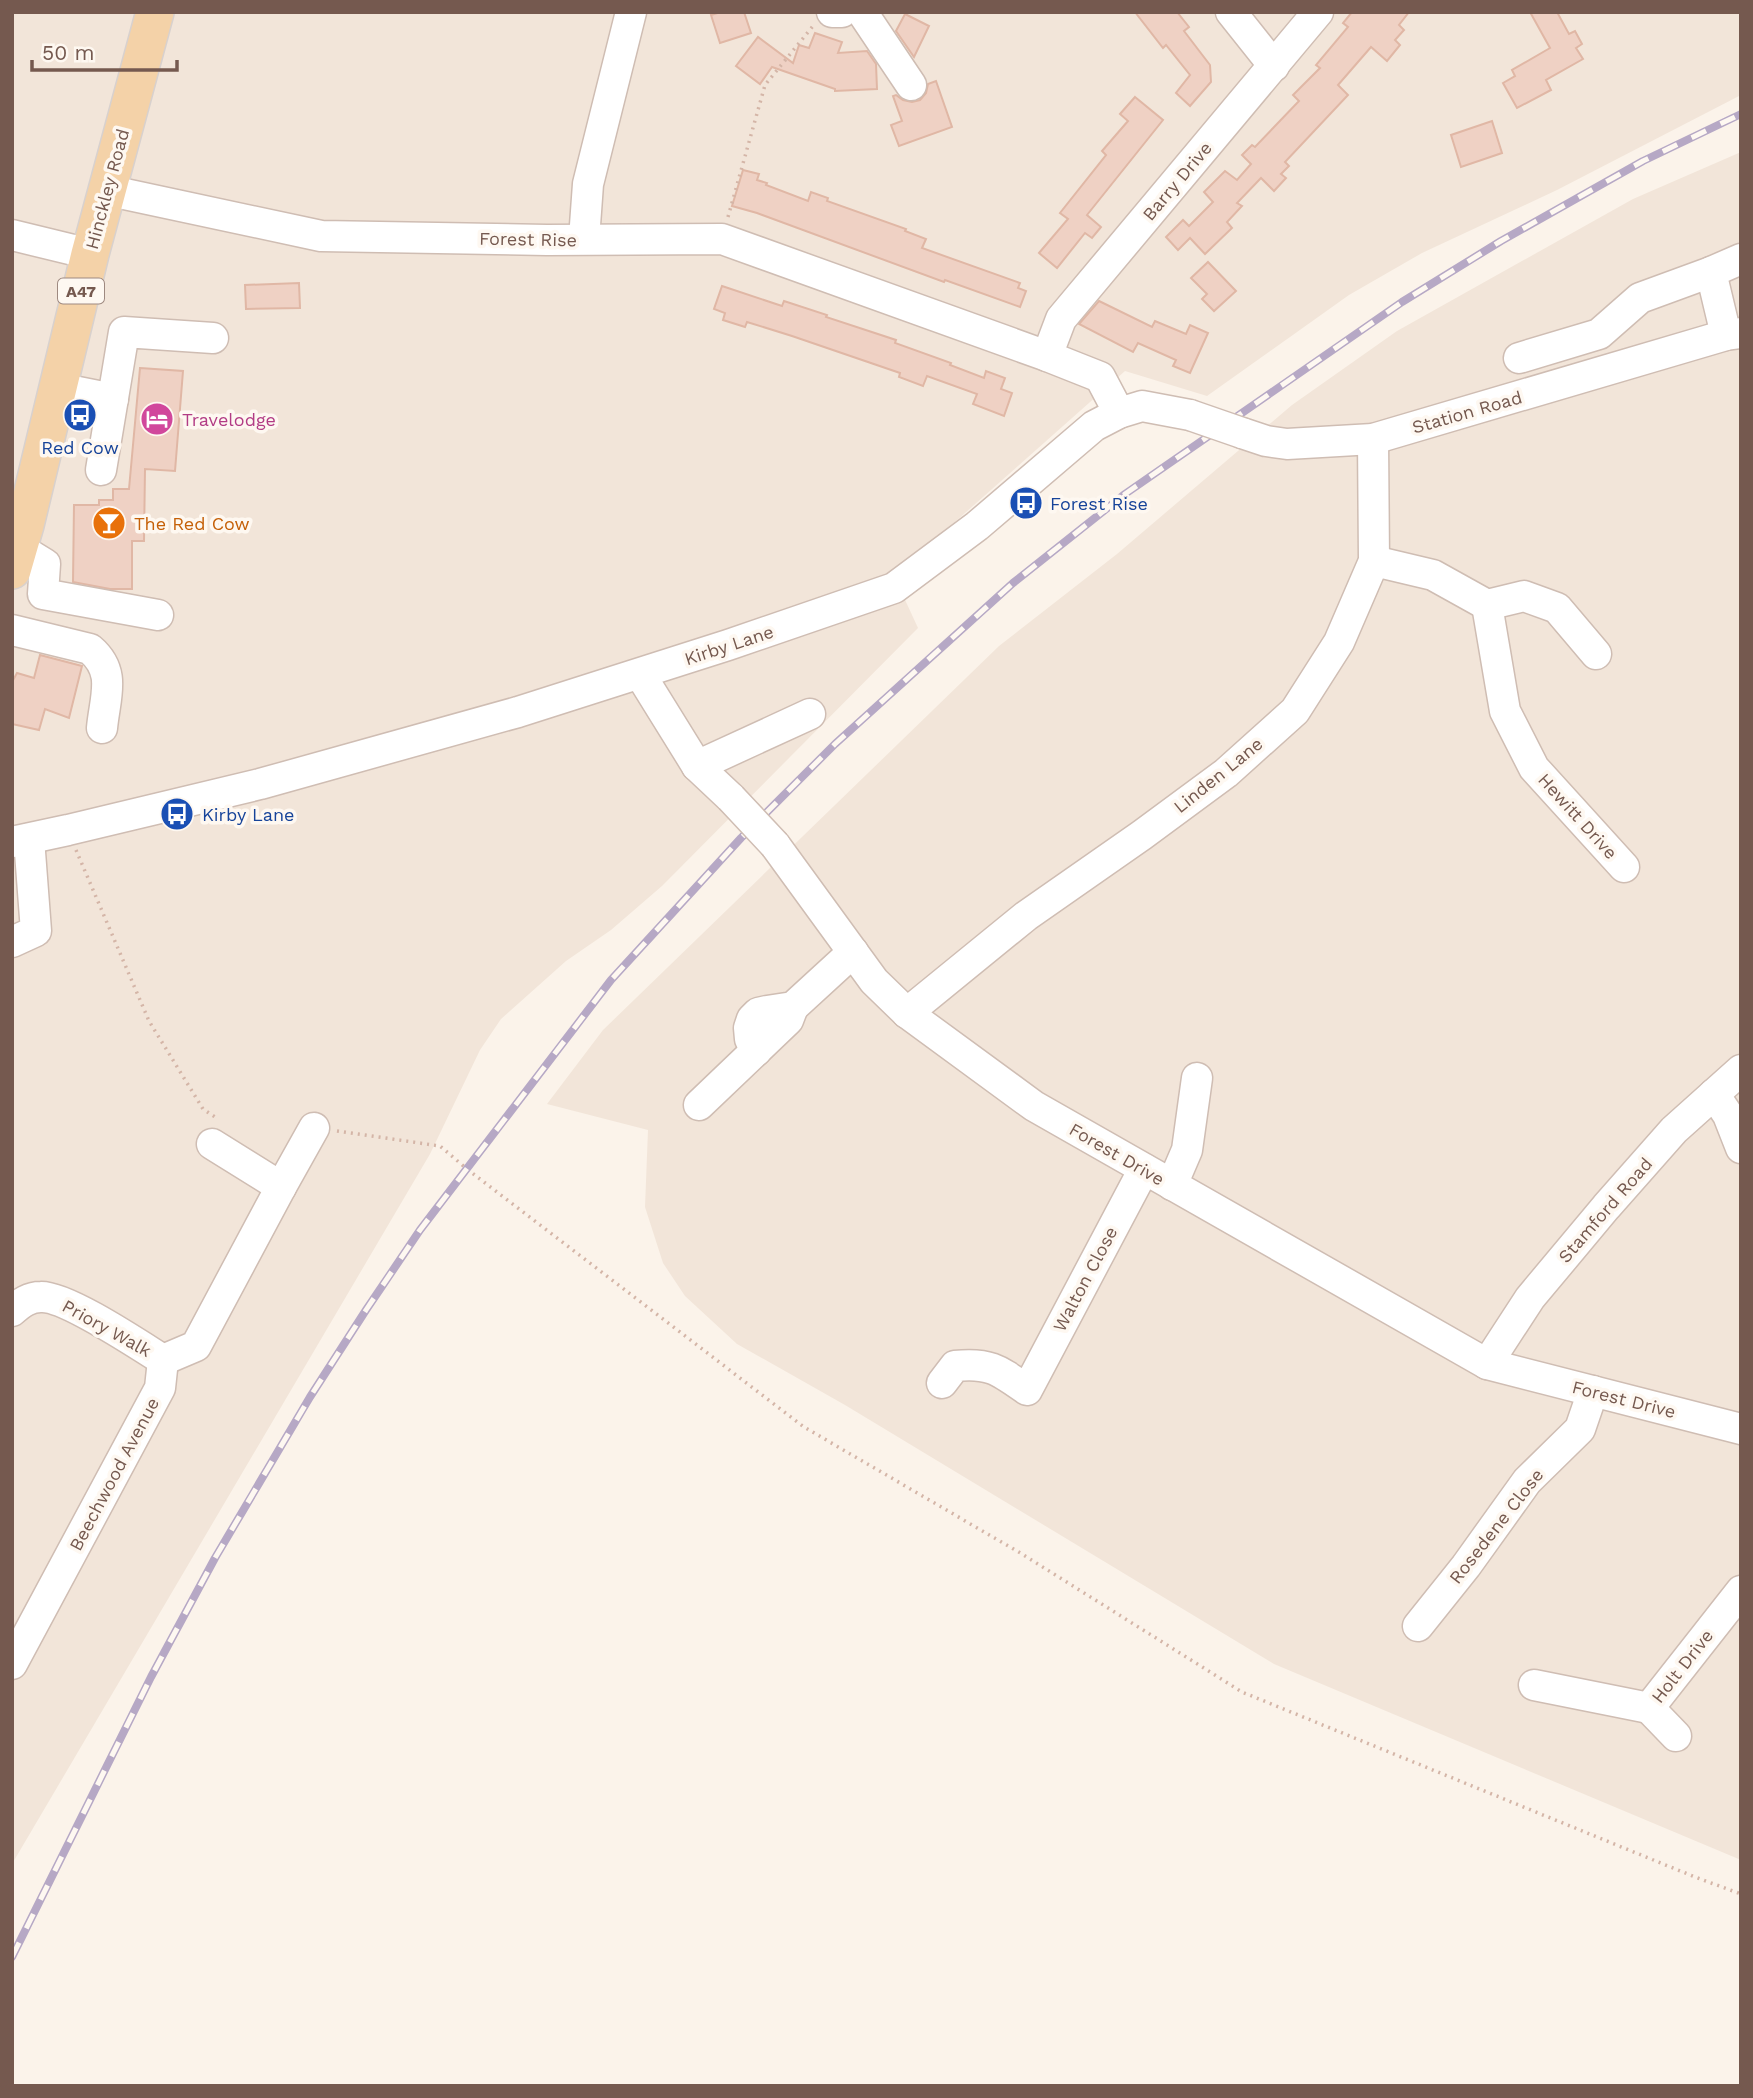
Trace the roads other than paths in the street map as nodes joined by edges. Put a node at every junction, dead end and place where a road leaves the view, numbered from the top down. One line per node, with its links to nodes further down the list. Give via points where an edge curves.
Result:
1 (155, 12): 8 (main road, Hinckley Road / A47)
2 (631, 12): 10 (street, via 588,184)
3 (862, 12): 7 (street)
4 (1231, 12): 6 (street)
5 (1318, 12): 6 (street, Barry Drive)
6 (1274, 66): 16 (street, Barry Drive, via 1061,319)
7 (911, 85)
8 (106, 190): 10 (street, Forest Rise, via 321,236); 11 (main road, Hinckley Road / A47)
9 (12, 235): 11 (street)
10 (584, 239): 16 (street, Forest Rise, via 722,239)
11 (90, 254): 18 (main road, Hinckley Road / A47)
12 (1741, 259): 13 (street)
13 (1712, 272): 14 (street); 17 (street, via 1640,298 1599,334)
14 (1733, 334): 22 (street, Station Road)
15 (213, 338): 19 (street, via 124,332)
16 (1047, 356): 20 (street, Forest Rise, via 1100,377)
17 (1519, 358)
18 (58, 388): 19 (street); 24 (main road, Hinckley Road / A47)
19 (113, 400): 23 (street)
20 (1119, 413): 21 (street, Kirby Lane, via 1142,406); 30 (street, Kirby Lane, via 1094,426 977,526 894,589)
21 (1190, 415): 22 (street, Station Road, bridge, via 1287,444)
22 (1373, 439): 25 (street, Linden Lane)
23 (101, 470)
24 (17, 541): 27 (street, via 44,564 43,594)
25 (1374, 561): 26 (street, via 1433,575); 38 (street, Linden Lane, via 1339,642 1294,711 1226,773 1026,916)
26 (1488, 605): 29 (street, via 1524,596 1558,608); 35 (street, Hewitt Drive, via 1505,711 1534,768)
27 (158, 615)
28 (12, 630): 32 (street, via 90,649 98,656 107,675)
29 (1596, 654)
30 (640, 674): 33 (street, Forest Drive); 34 (street, Kirby Lane, via 260,784)
31 (810, 714): 33 (street)
32 (102, 728)
33 (697, 766): 37 (street, Forest Drive, bridge, via 775,845)
34 (21, 840): 36 (street, via 36,931)
35 (1623, 867)
36 (12, 942)
37 (853, 952): 38 (street, Forest Drive, via 874,981); 42 (street, via 793,1007 758,1013 749,1028 756,1051)
38 (908, 1013): 46 (street, Forest Drive, via 1034,1106)
39 (1741, 1070): 41 (street, Stamford Road)
40 (1197, 1078): 47 (street, via 1187,1150)
41 (1714, 1094): 45 (street); 51 (street, Stamford Road, via 1674,1130 1606,1207 1530,1298)
42 (699, 1105)
43 (314, 1128): 48 (street)
44 (230, 1146): 48 (street)
45 (1741, 1148)
46 (1144, 1169): 47 (street, Forest Drive); 52 (street, Walton Close, via 1027,1390 996,1368 972,1364 955,1366)
47 (1172, 1185): 51 (street, Forest Drive)
48 (281, 1187): 50 (street, via 196,1346)
49 (12, 1311): 50 (street, Priory Walk, via 23,1301 42,1297 67,1303)
50 (163, 1360): 57 (street, Beechwood Avenue, via 160,1388)
51 (1487, 1364): 53 (street, Forest Drive)
52 (942, 1383)
53 (1593, 1391): 54 (street, Forest Drive); 56 (street, Rosedene Close, via 1580,1429 1527,1481)
54 (1741, 1429)
55 (1741, 1591): 59 (street, Holt Drive)
56 (1418, 1626)
57 (12, 1664)
58 (1534, 1685): 59 (street, Holt Drive)
59 (1649, 1708): 60 (street, Holt Drive)
60 (1676, 1736)

